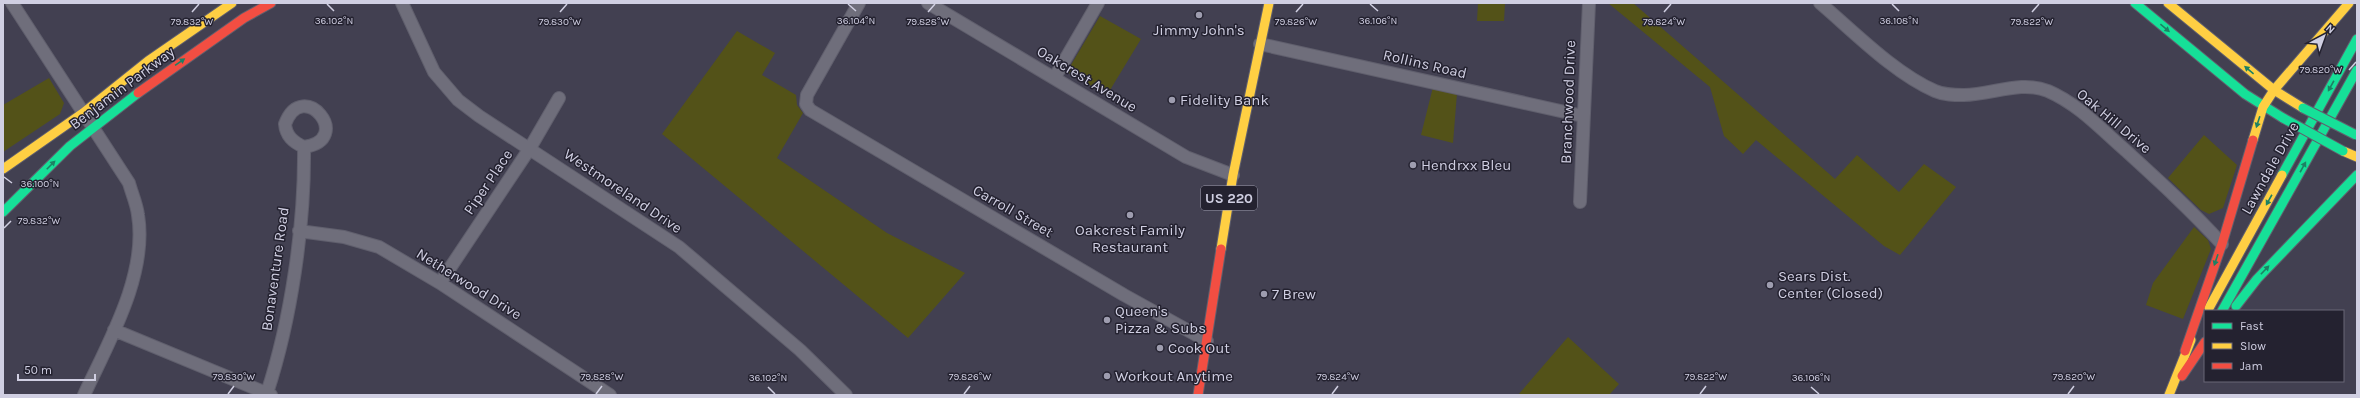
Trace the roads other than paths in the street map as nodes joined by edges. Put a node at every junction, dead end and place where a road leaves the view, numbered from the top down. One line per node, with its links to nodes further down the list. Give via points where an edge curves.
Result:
1 (12, 3): 21 (street)
2 (232, 3): 21 (main road, Benjamin Parkway, via 148,61)
3 (271, 3): 23 (main road, Benjamin Parkway, one-way to 3, via 160,76 244,18)
4 (402, 3): 26 (street, Westmoreland Drive, via 434,72 445,86 479,116)
5 (859, 3): 41 (street, Carroll Street, via 807,94 806,104 810,110)
6 (928, 3): 17 (street, Oakcrest Avenue)
7 (1098, 3): 17 (street)
8 (1269, 3): 15 (main road, US 220)
9 (1589, 3): 22 (street, Branchwood Drive)
10 (1820, 3): 34 (street, Oak Hill Drive, via 1902,71 1935,91 1949,95 1966,95 2004,88 2034,88 2065,100 2094,122 2178,198)
11 (2135, 3): 20 (main road, one-way to 20)
12 (2168, 3): 18 (main road, one-way to 12)
13 (2349, 3): 18 (main road)
14 (2357, 39): 36 (main road, Lawndale Drive, one-way to 36)
15 (1260, 44): 22 (street, Rollins Road); 30 (main road, US 220)
16 (2357, 70): 37 (main road, Lawndale Drive, one-way to 16)
17 (1055, 77): 30 (street, Oakcrest Avenue, via 1186,157)
18 (2274, 90): 20 (main road); 24 (main road, bridge)
19 (559, 98): 26 (street, Piper Place)
20 (2263, 108): 27 (main road, bridge); 34 (main road, one-way to 34)
21 (83, 113): 23 (street); 28 (main road, Benjamin Parkway)
22 (1583, 116): 31 (street, Branchwood Drive)
23 (92, 127): 32 (main road, Benjamin Parkway, one-way to 23); 40 (street, via 129,183 138,215 140,239 135,273)
24 (2356, 135)
25 (304, 147): 33 (street, Bonaventure Road)
26 (530, 148): 35 (street, Piper Place); 49 (street, Westmoreland Drive, via 679,247 800,350)
27 (2357, 157)
28 (3, 169)
29 (2357, 175): 38 (main road, one-way to 29, via 2257,279)
30 (1233, 176): 41 (main road, US 220)
31 (1580, 202)
32 (3, 212)
33 (298, 231): 35 (street, Netherwood Drive, via 344,237 379,247); 46 (street, Bonaventure Road, via 287,318)
34 (2222, 244): 44 (main road, one-way to 44)
35 (440, 283): 48 (street, Netherwood Drive)
36 (2208, 310)
37 (2223, 310)
38 (2233, 310)
39 (2204, 317): 44 (main road)
40 (114, 330): 46 (street); 47 (street)
41 (1207, 342): 50 (main road, US 220)
42 (2204, 344): 45 (main road)
43 (2204, 347): 45 (main road)
44 (2185, 351): 51 (main road)
45 (2197, 356): 51 (main road)
46 (269, 394)
47 (84, 395)
48 (610, 395)
49 (846, 395)
50 (1198, 395)
51 (2169, 395)

